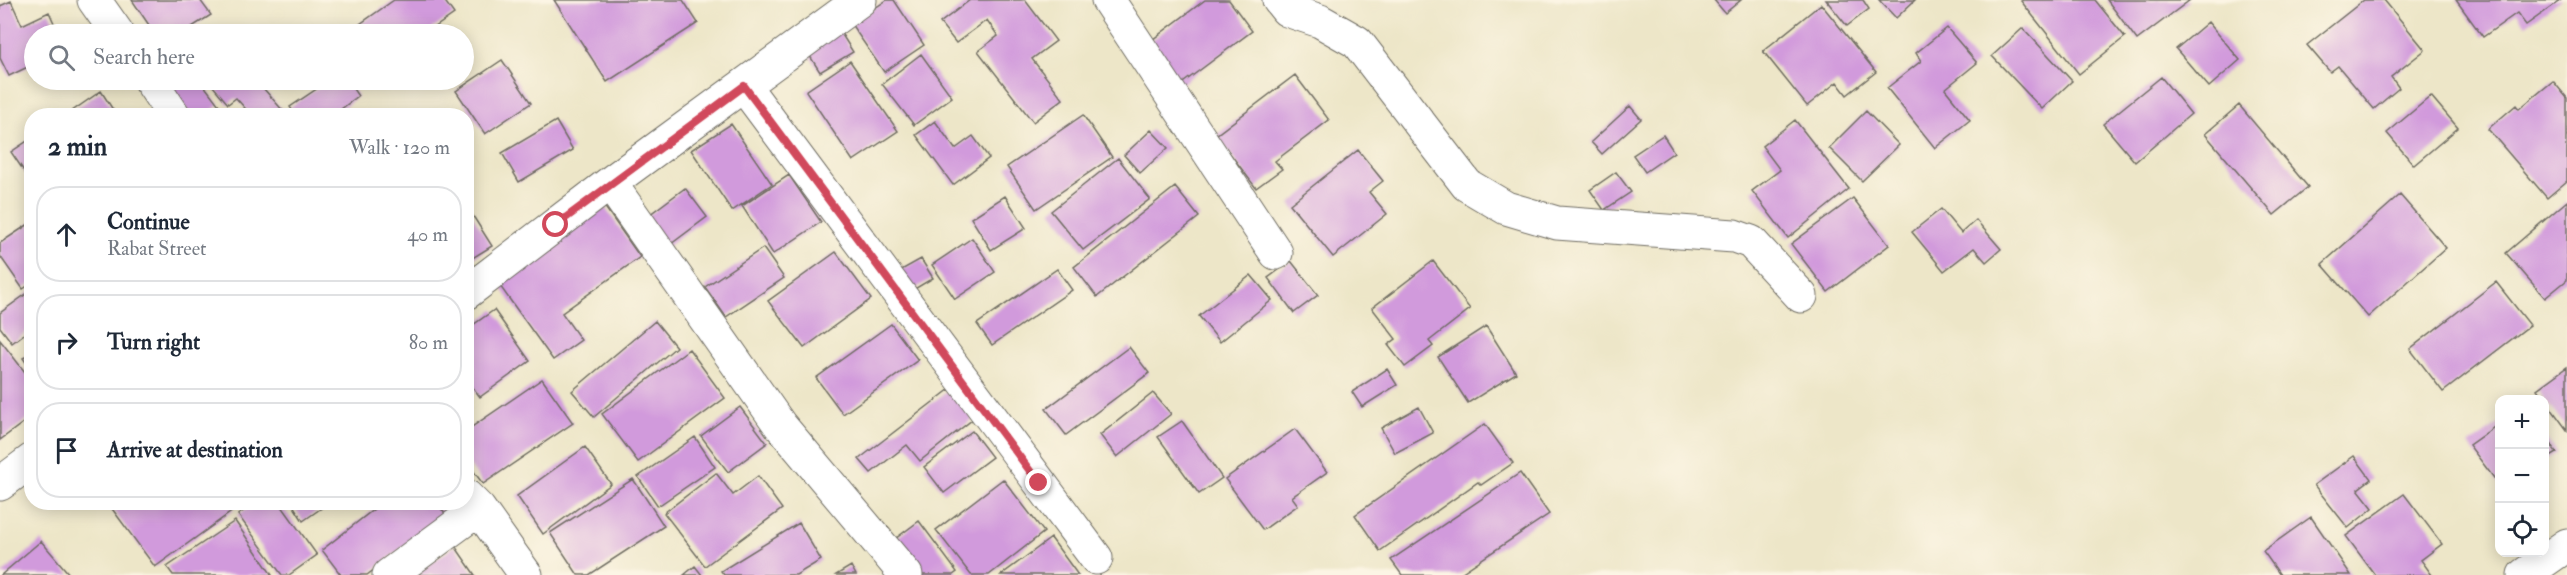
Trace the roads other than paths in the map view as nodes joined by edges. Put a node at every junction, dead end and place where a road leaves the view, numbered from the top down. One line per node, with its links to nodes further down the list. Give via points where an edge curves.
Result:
1 (94, 0): 5 (street)
2 (860, 0): 6 (street)
3 (1108, 0): 10 (street)
4 (1279, 0): 12 (street, via 1287,10 1320,21 1358,42 1467,186 1506,208 1557,223 1734,236 1751,242)
5 (111, 24)
6 (744, 86): 9 (street); 18 (street)
7 (157, 90): 8 (street)
8 (169, 108)
9 (610, 183): 11 (street); 21 (street, via 780,425)
10 (1276, 253)
11 (474, 287)
12 (1801, 296)
13 (24, 466): 14 (street)
14 (0, 484)
15 (474, 503): 20 (street)
16 (464, 510): 19 (street)
17 (2567, 545): 22 (street)
18 (1096, 558)
19 (389, 575)
20 (526, 575)
21 (906, 575)
22 (2523, 575)

